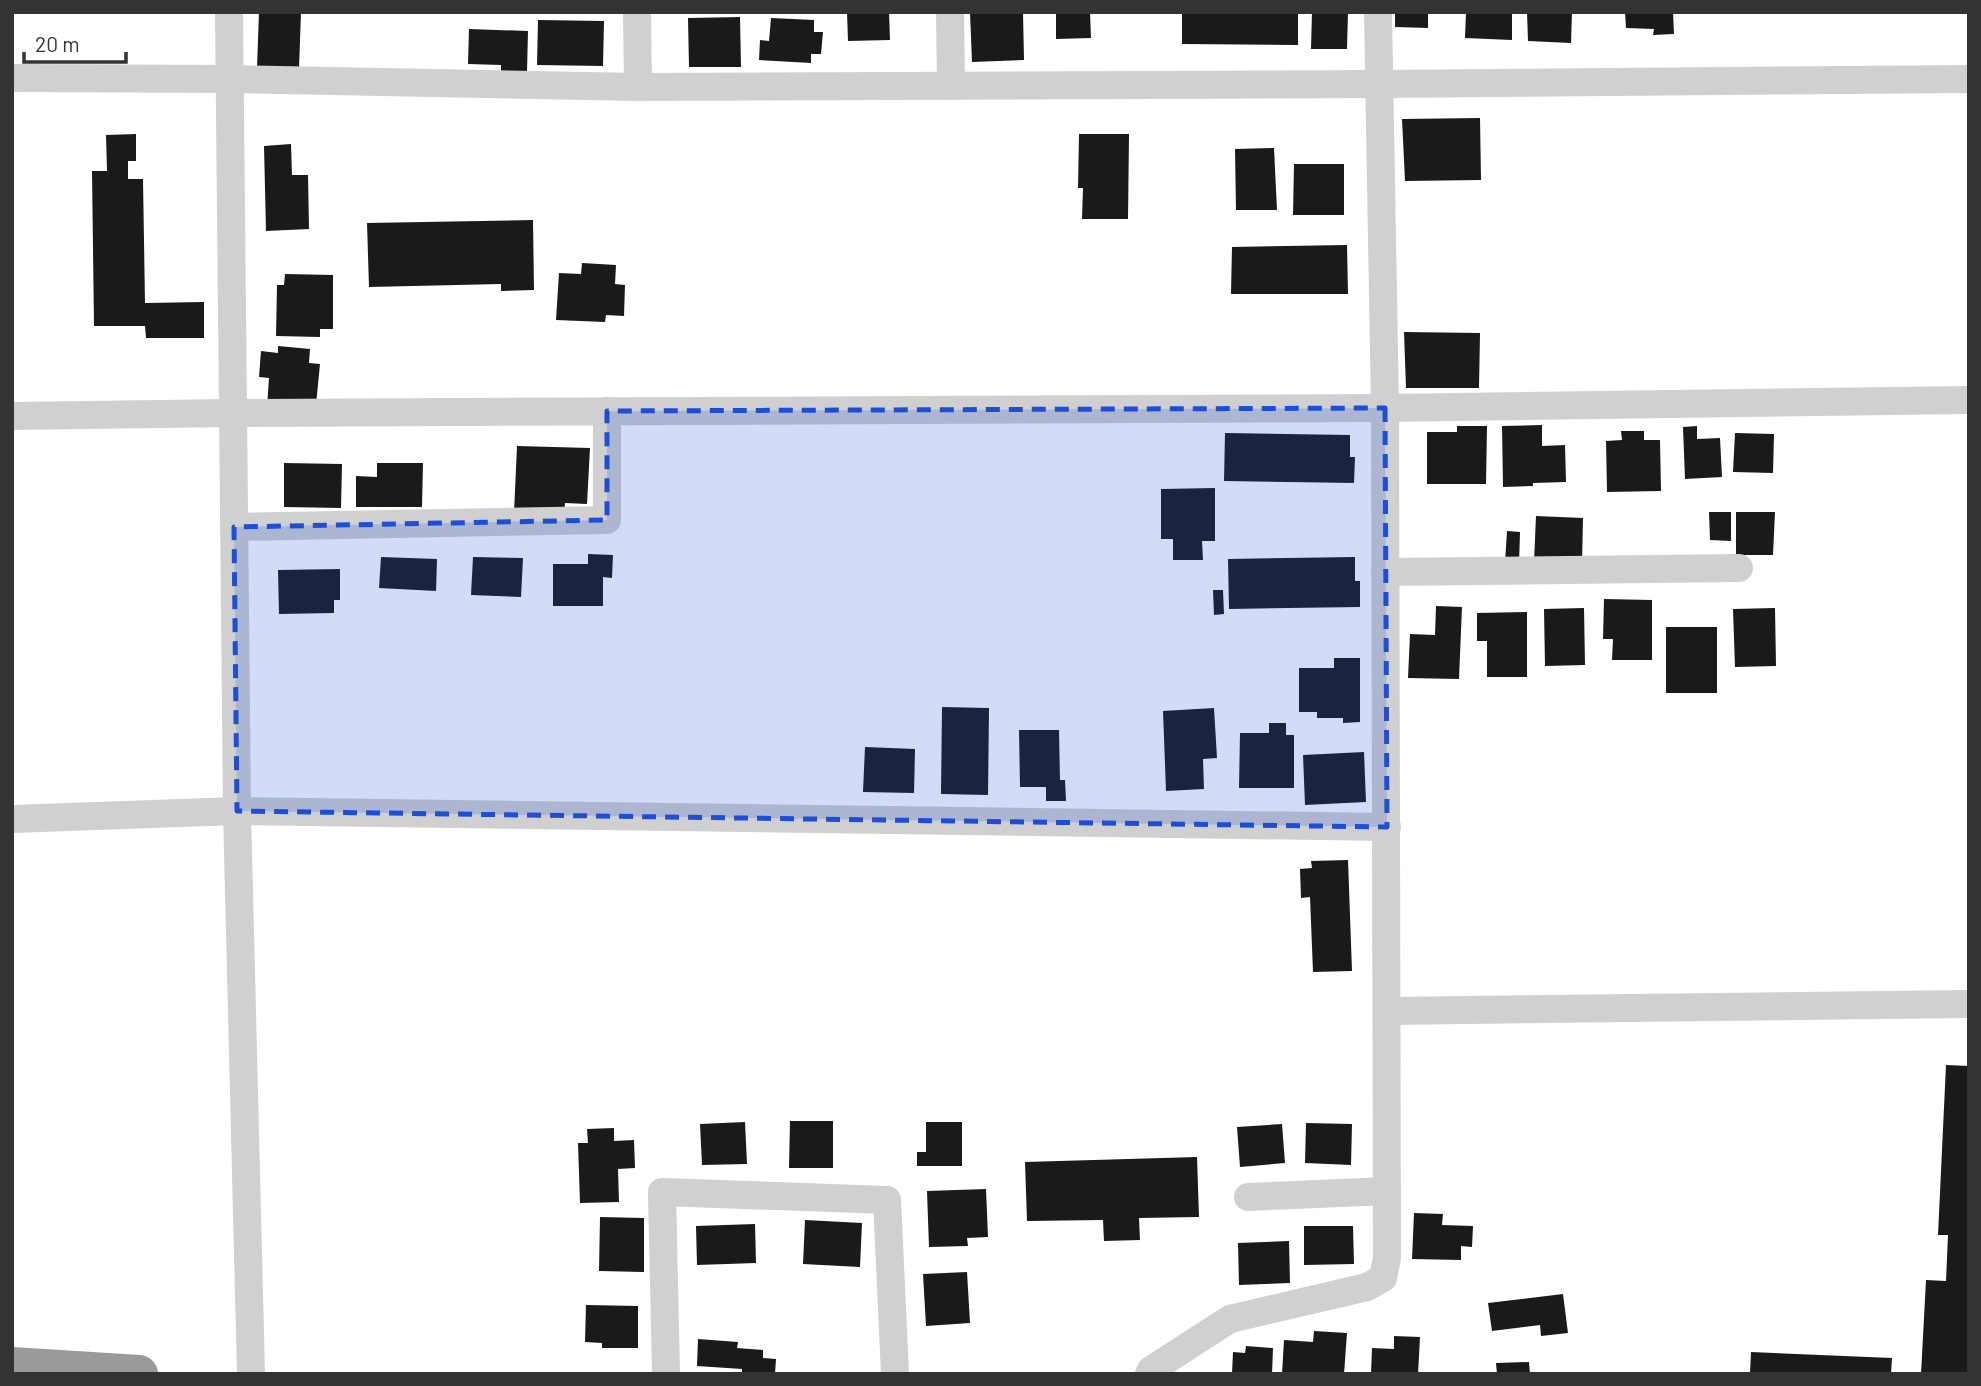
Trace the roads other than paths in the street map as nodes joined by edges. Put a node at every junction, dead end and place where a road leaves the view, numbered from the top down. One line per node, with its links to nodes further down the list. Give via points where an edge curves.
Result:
1 (229, 12): 6 (street)
2 (638, 12): 10 (street)
3 (950, 12): 9 (street)
4 (1378, 12): 8 (street)
5 (12, 78): 6 (street)
6 (230, 79): 10 (street); 14 (street)
7 (1969, 79): 8 (street)
8 (1379, 84): 9 (street); 12 (street)
9 (951, 86): 10 (street)
10 (638, 87)
11 (1969, 400): 12 (street)
12 (1385, 408): 13 (street); 18 (street)
13 (607, 411): 14 (street); 16 (street, via 607,520)
14 (233, 413): 15 (street); 16 (street)
15 (12, 416)
16 (234, 527): 19 (street)
17 (1740, 568): 18 (street)
18 (1385, 572): 21 (street)
19 (237, 811): 20 (street); 21 (street); 28 (street)
20 (12, 819)
21 (1387, 827): 23 (street)
22 (1969, 1004): 23 (street)
23 (1387, 1011): 24 (street)
24 (1387, 1191): 25 (street); 31 (street, via 1387,1258 1382,1278 1367,1287 1230,1319)
25 (1248, 1197)
26 (12, 1366): 27 (highway)
27 (139, 1374)
28 (251, 1374)
29 (666, 1374): 30 (street, via 662,1192 887,1200)
30 (895, 1374)
31 (1149, 1374)

